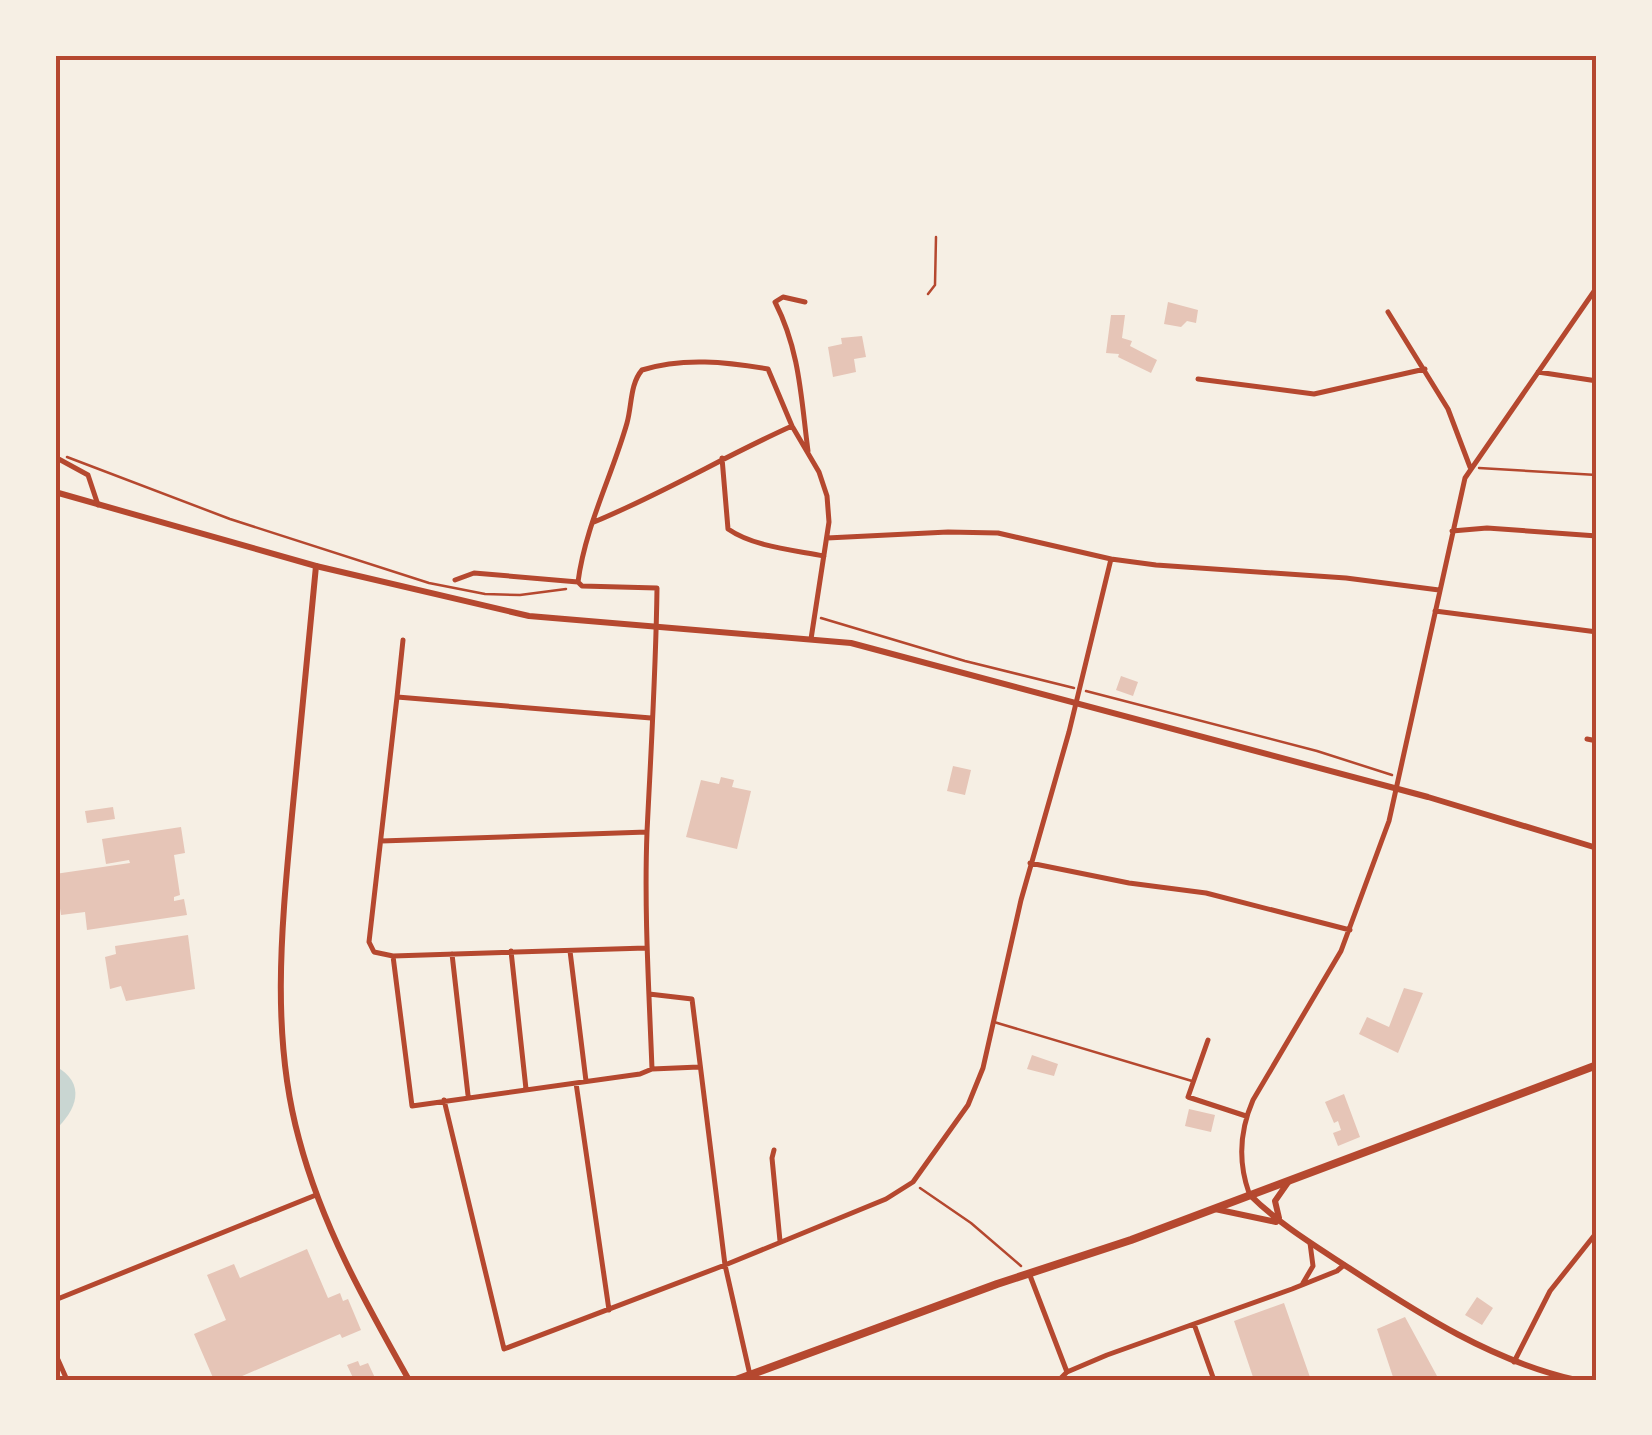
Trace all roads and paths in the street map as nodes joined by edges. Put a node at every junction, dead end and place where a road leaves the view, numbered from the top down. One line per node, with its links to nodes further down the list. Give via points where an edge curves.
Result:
1 (936, 237): 3 (path, via 935,284)
2 (1597, 288): 7 (street)
3 (928, 294)
4 (805, 302): 11 (street, via 775,302 794,346)
5 (1388, 312): 6 (street)
6 (1425, 369): 8 (street, via 1314,394); 14 (street)
7 (1538, 372): 9 (street); 14 (street)
8 (1198, 378)
9 (1597, 380)
10 (792, 426): 11 (street); 13 (street); 18 (street, via 768,369 691,362 642,370)
11 (808, 454): 21 (street, via 827,496)
12 (59, 458): 17 (street, via 88,475); 26 (path, via 70,456 230,520 429,583 485,594)
13 (722, 458): 18 (street); 22 (street, via 728,529)
14 (1470, 468): 15 (path); 19 (street)
15 (1597, 475)
16 (55, 492): 17 (main road)
17 (98, 505): 24 (main road)
18 (594, 522): 26 (street)
19 (1452, 530): 20 (street); 27 (street)
20 (1597, 536)
21 (826, 538): 22 (street); 23 (street, via 998,533)
22 (824, 556): 29 (street)
23 (1111, 559): 27 (street); 34 (street)
24 (316, 566): 30 (main road, via 530,616); 69 (main road, via 280,985 287,1081)
25 (455, 580): 26 (street, via 474,574)
26 (580, 584): 30 (street, via 656,588)
27 (1439, 590): 28 (street)
28 (1435, 611): 31 (street); 40 (street)
29 (816, 616): 32 (street); 34 (path)
30 (658, 629): 32 (main road); 37 (street)
31 (1597, 632)
32 (811, 639): 36 (main road, via 851,643)
33 (403, 640): 35 (street)
34 (1079, 689): 36 (street); 40 (path)
35 (397, 697): 37 (street); 43 (street)
36 (1076, 701): 41 (main road); 45 (street)
37 (651, 718): 42 (street)
38 (1587, 738): 39 (street)
39 (1597, 740)
40 (1398, 777): 41 (street)
41 (1398, 790): 44 (main road); 46 (street)
42 (648, 832): 43 (street); 47 (street)
43 (380, 841): 51 (street, via 370,942 374,952)
44 (1597, 848)
45 (1030, 863): 46 (street, via 1206,893); 53 (street)
46 (1351, 930): 64 (street)
47 (646, 948): 49 (street); 52 (street)
48 (511, 951): 49 (street); 50 (street); 61 (street)
49 (570, 951): 58 (street)
50 (452, 954): 51 (street); 62 (street)
51 (393, 956): 63 (street, via 412,1106)
52 (649, 994): 56 (street, via 692,999); 57 (street)
53 (994, 1022): 59 (lane); 67 (street, via 968,1105)
54 (1208, 1040): 59 (street)
55 (1597, 1065): 66 (main road)
56 (699, 1066): 57 (street); 75 (street)
57 (652, 1068): 58 (street)
58 (586, 1081): 60 (street)
59 (1194, 1081): 64 (street, via 1190,1100)
60 (576, 1083): 61 (street); 80 (street)
61 (526, 1089): 62 (street)
62 (468, 1096): 63 (street)
63 (444, 1100): 80 (street, via 504,1349)
64 (1246, 1116): 68 (street, via 1242,1160)
65 (774, 1150): 73 (street)
66 (1292, 1178): 68 (main road); 71 (main road, via 1275,1201)
67 (912, 1183): 73 (street); 77 (path)
68 (1248, 1193): 70 (main road); 71 (main road)
69 (316, 1196): 79 (street); 87 (main road)
70 (1211, 1209): 71 (main road); 77 (main road)
71 (1282, 1224): 74 (main road)
72 (1597, 1232): 83 (street, via 1550,1291)
73 (780, 1242): 75 (street)
74 (1310, 1243): 76 (main road); 78 (street, via 1312,1271)
75 (726, 1265): 80 (street); 85 (street)
76 (1344, 1265): 78 (street); 83 (main road, via 1444,1328)
77 (1029, 1273): 84 (street); 85 (main road)
78 (1301, 1286): 81 (street)
79 (55, 1300)
80 (609, 1310)
81 (1194, 1324): 84 (street); 90 (street)
82 (55, 1352): 86 (street)
83 (1514, 1362): 91 (main road)
84 (1067, 1372): 89 (street)
85 (750, 1375): 88 (main road)
86 (67, 1380)
87 (409, 1380)
88 (736, 1380)
89 (1059, 1380)
90 (1214, 1380)
91 (1576, 1380)

